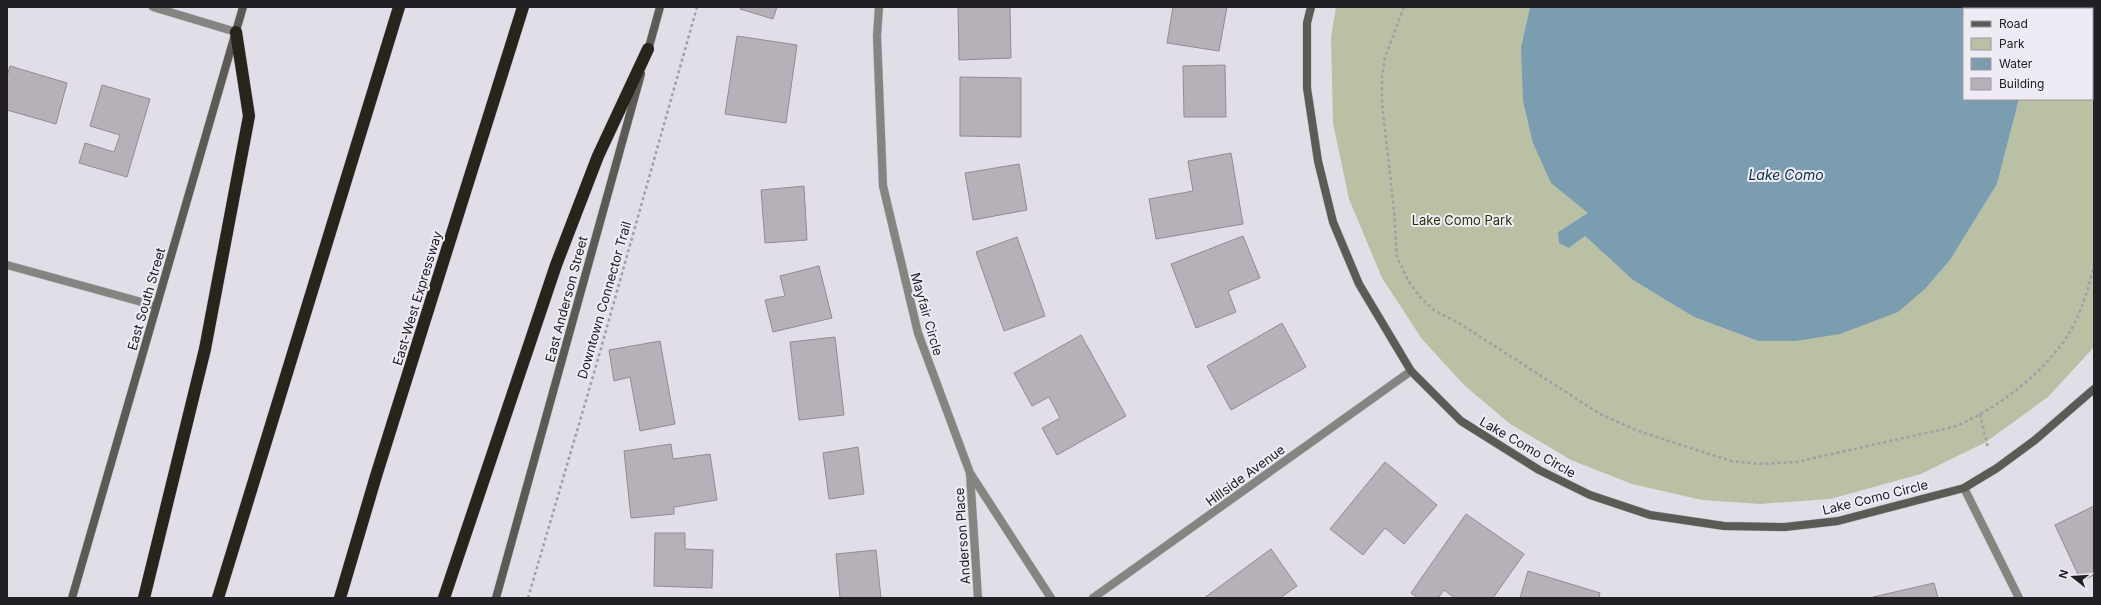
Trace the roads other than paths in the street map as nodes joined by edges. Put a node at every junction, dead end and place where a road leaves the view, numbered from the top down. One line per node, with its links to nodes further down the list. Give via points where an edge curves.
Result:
1 (153, 7): 8 (street)
2 (243, 7): 8 (main road, East South Street)
3 (399, 7): 18 (highway)
4 (523, 7): 19 (highway, East-West Expressway, via 378,468)
5 (660, 7): 9 (main road, East Anderson Street)
6 (879, 7): 14 (street, Mayfair Circle, via 877,36 883,186 918,333)
7 (1311, 7): 12 (main road, Lake Como Circle, via 1307,23 1307,88 1318,161 1333,222 1359,284)
8 (236, 32): 11 (main road, East South Street); 17 (highway, via 249,116 205,349)
9 (648, 49): 20 (highway, via 598,156 556,265); 21 (main road, East Anderson Street)
10 (7, 265): 11 (street)
11 (156, 306): 16 (main road, East South Street)
12 (1411, 371): 15 (main road, Lake Como Circle, via 1462,421 1539,470 1590,495 1650,515 1724,526 1785,527 1838,521); 24 (street, Hillside Avenue)
13 (2094, 389): 15 (main road, Lake Como Circle, via 2035,440)
14 (970, 473): 22 (street, Anderson Place); 23 (street, Mayfair Circle)
15 (1964, 488): 25 (street)
16 (72, 598)
17 (144, 598)
18 (218, 598)
19 (340, 598)
20 (444, 598)
21 (496, 598)
22 (978, 598)
23 (1051, 598)
24 (1093, 598)
25 (2019, 598)

